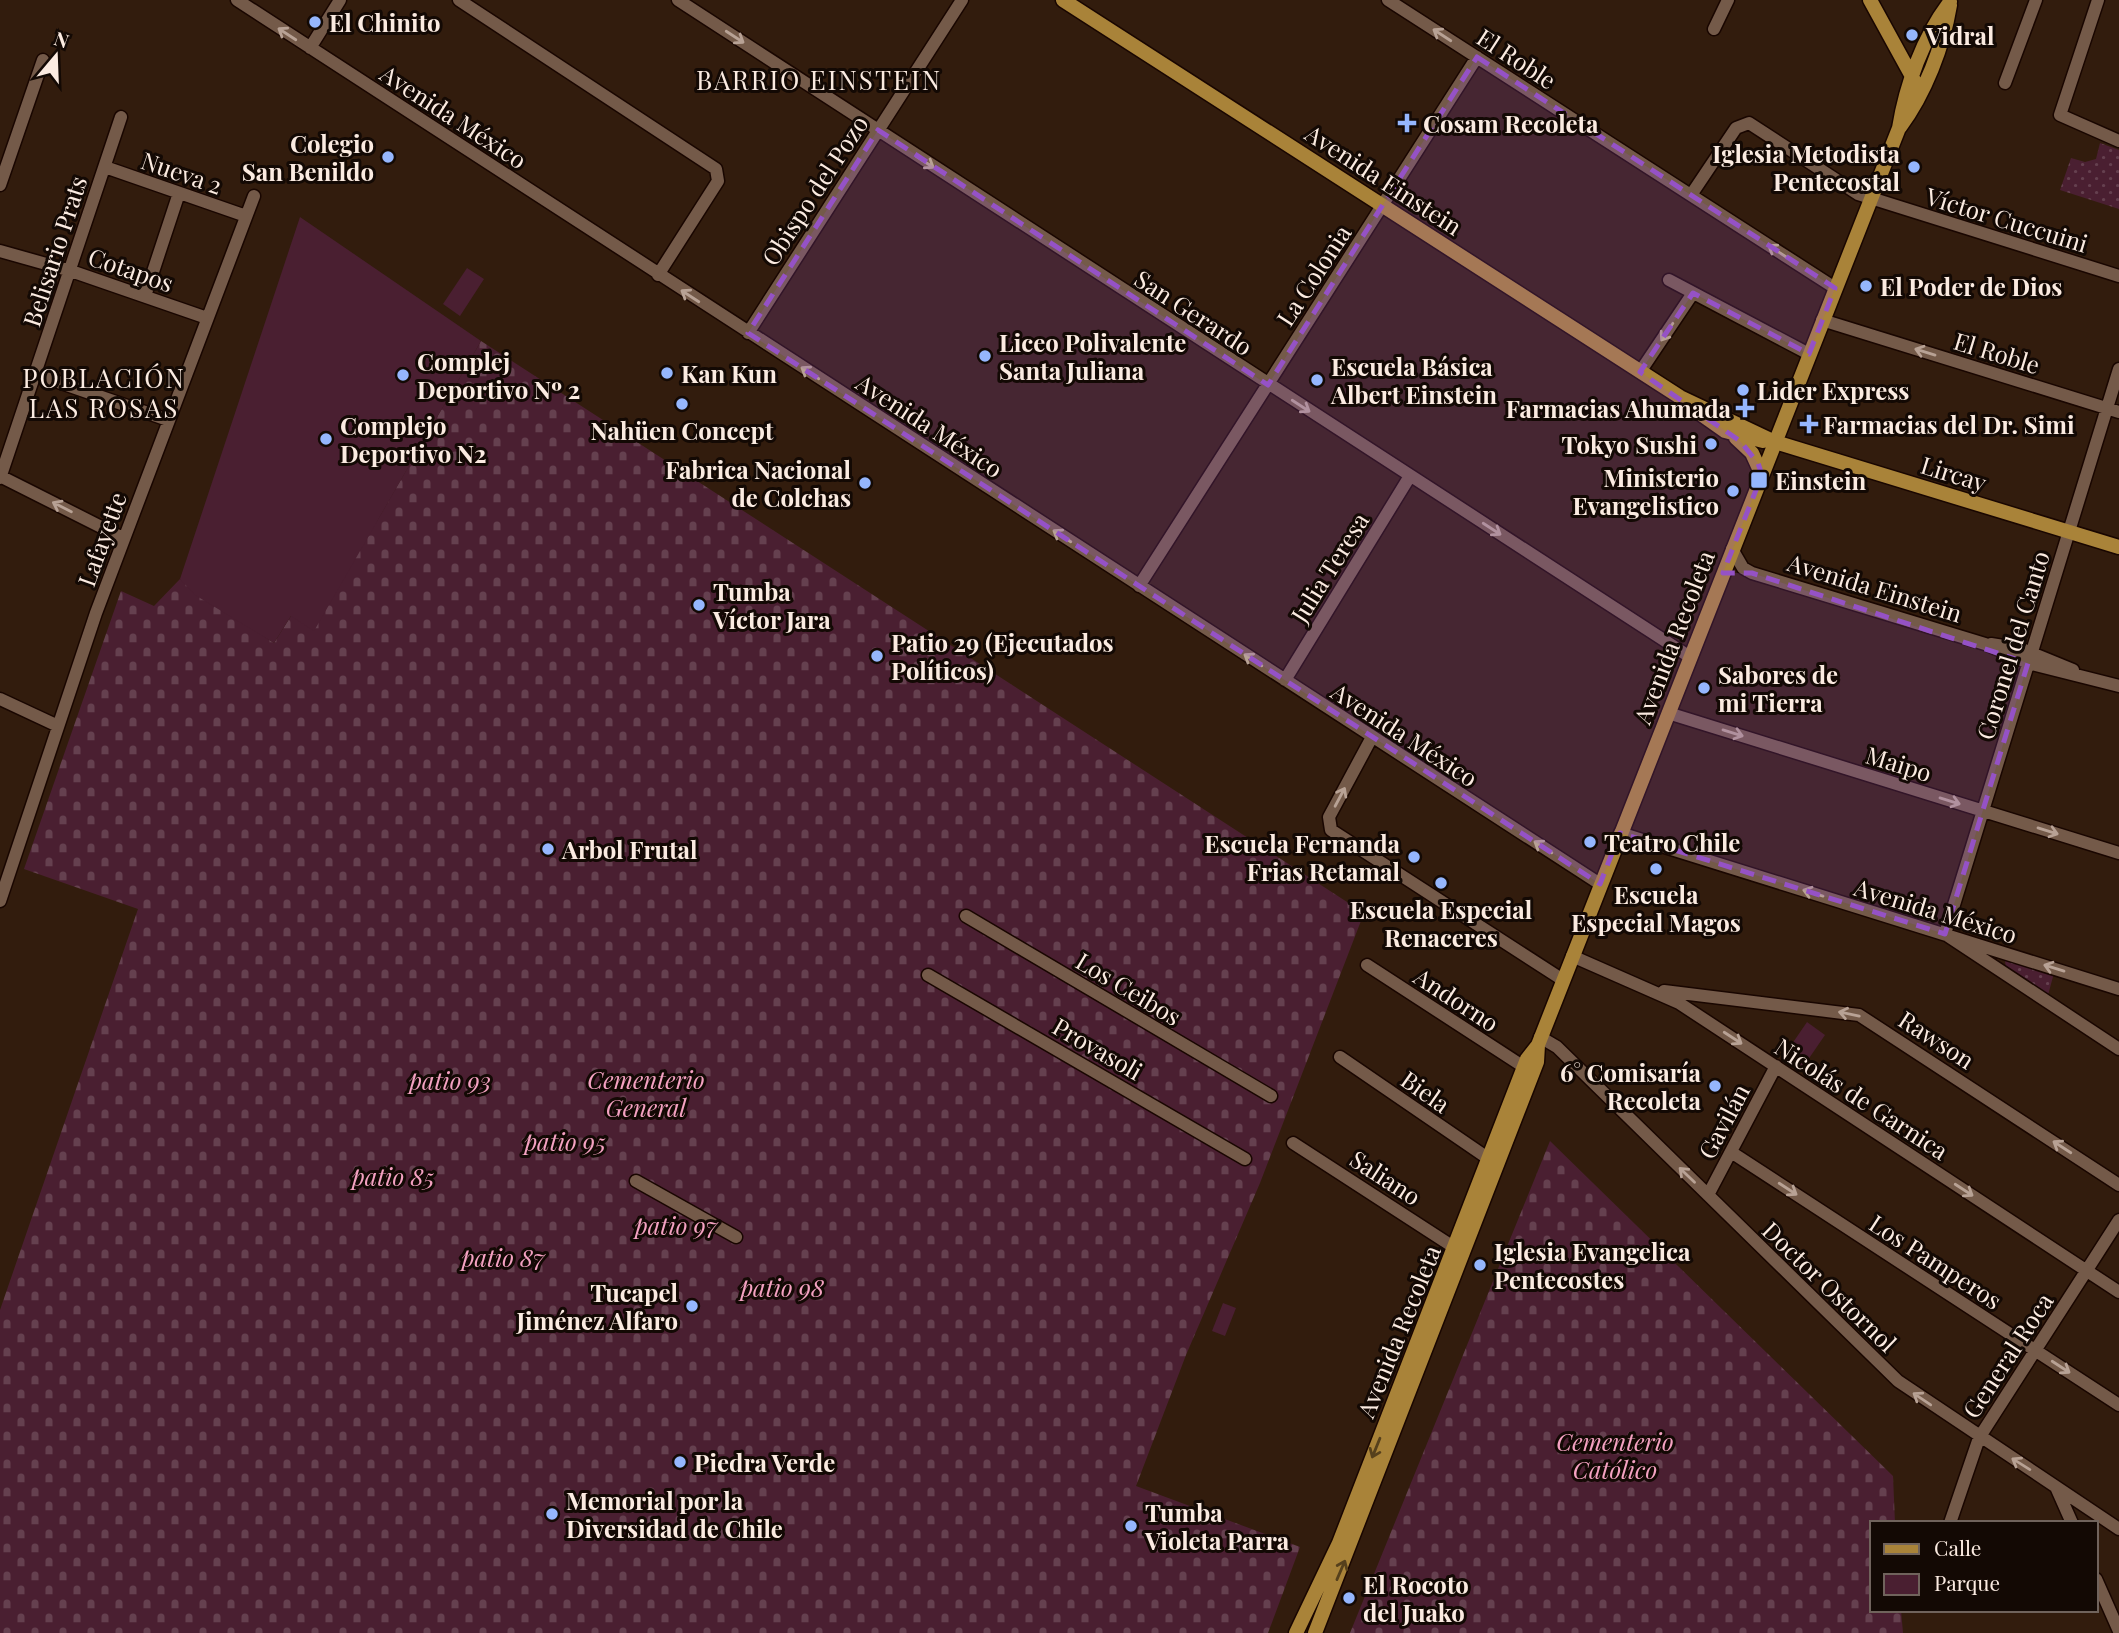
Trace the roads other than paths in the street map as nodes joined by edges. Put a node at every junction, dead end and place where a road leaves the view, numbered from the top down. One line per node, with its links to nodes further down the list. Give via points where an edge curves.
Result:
1 (237, 0): 14 (street, Avenida México, one-way to 1)
2 (340, 0): 14 (street)
3 (459, 0): 34 (street, via 716,169 718,181)
4 (678, 0): 22 (street, San Gerardo, one-way to 22)
5 (962, 0): 22 (street, Obispo del Pozo)
6 (1063, 0): 30 (main road, Avenida Einstein)
7 (1388, 0): 15 (street, El Roble, one-way to 7)
8 (1728, 0): 13 (street)
9 (1870, 0): 17 (main road)
10 (2036, 0): 18 (street)
11 (1950, 1): 17 (main road, Avenida Recoleta, via 1936,19); 19 (main road, Avenida Recoleta, via 1947,23)
12 (2094, 1): 23 (street, via 2060,115)
13 (1714, 29)
14 (310, 48): 34 (street, Avenida México)
15 (1477, 57): 27 (street, El Roble); 30 (street, La Colonia)
16 (43, 60): 25 (street)
17 (1913, 76): 19 (main road); 21 (main road, Avenida Recoleta)
18 (2005, 83)
19 (1921, 92): 21 (main road, Avenida Recoleta)
20 (121, 117): 24 (street, Belisario Prats)
21 (1899, 128): 29 (main road, Avenida Recoleta)
22 (878, 130): 42 (street, Obispo del Pozo); 47 (street, San Gerardo, one-way to 47)
23 (2119, 141)
24 (105, 167): 26 (street, Nueva 2); 33 (street, Belisario Prats)
25 (0, 185)
26 (179, 193): 31 (street, Nueva 2); 39 (street)
27 (1691, 195): 29 (street, Víctor Cuccuini, via 1737,128 1746,122); 37 (street, El Roble, one-way to 27)
28 (254, 196): 31 (street, Lafayette)
29 (1870, 199): 35 (street, Víctor Cuccuini); 37 (main road, Avenida Recoleta)
30 (1382, 205): 45 (main road, Avenida Einstein); 47 (street, La Colonia)
31 (246, 216): 40 (street, Lafayette)
32 (0, 251): 33 (street, Cotapos)
33 (71, 271): 39 (street, Cotapos); 46 (street, Belisario Prats)
34 (658, 275): 42 (street, Avenida México, one-way to 34)
35 (2119, 276)
36 (1669, 280): 38 (street)
37 (1835, 288): 41 (main road, Avenida Recoleta)
38 (1693, 293): 43 (street); 45 (street, one-way to 45)
39 (145, 296): 40 (street, Cotapos)
40 (207, 318): 50 (street, Lafayette)
41 (1822, 320): 43 (main road, Avenida Recoleta); 49 (street, El Roble, one-way to 41)
42 (748, 333): 62 (street, Avenida México, one-way to 42)
43 (1809, 354): 52 (main road, Avenida Recoleta)
44 (2119, 369): 49 (street, Coronel del Canto)
45 (1640, 372): 48 (main road, Avenida Einstein)
46 (35, 374): 50 (street); 55 (street, Belisario Prats)
47 (1268, 385): 54 (street, San Gerardo, one-way to 54); 62 (street, La Colonia)
48 (1680, 397): 51 (main road, Avenida Einstein); 52 (main road, Avenida Einstein)
49 (2113, 410): 56 (street, Coronel del Canto)
50 (168, 419): 57 (street, Lafayette)
51 (1726, 431): 52 (main road, Avenida Einstein); 53 (main road, via 1749,449)
52 (1775, 442): 53 (main road, Avenida Recoleta); 56 (main road, Lircay)
53 (1762, 475): 59 (main road, Avenida Recoleta)
54 (1410, 476): 63 (street, San Gerardo, one-way to 63); 65 (street, Julia Teresa)
55 (0, 477): 57 (street, one-way to 55)
56 (2069, 532): 58 (main road, Lircay); 64 (street, Coronel del Canto)
57 (123, 538): 69 (street, Lafayette)
58 (2119, 547)
59 (1732, 549): 60 (street, Avenida Einstein); 61 (main road, Avenida Recoleta)
60 (1752, 573): 61 (street, Avenida Einstein); 64 (street, Avenida Einstein)
61 (1720, 580): 63 (main road, Avenida Recoleta)
62 (1139, 586): 65 (street, Avenida México, one-way to 62)
63 (1690, 657): 68 (main road, Avenida Recoleta)
64 (2029, 657): 66 (street, Avenida Einstein); 71 (street, Coronel del Canto)
65 (1285, 680): 70 (street, Avenida México)
66 (2119, 686)
67 (0, 699): 69 (street)
68 (1668, 713): 71 (street, Maipo, one-way to 71); 72 (main road, Avenida Recoleta)
69 (58, 726): 74 (street, Lafayette)
70 (1372, 737): 75 (street, Avenida México, one-way to 70); 82 (street, one-way to 70, via 1331,830 1329,817)
71 (1982, 811): 73 (street, Maipo, one-way to 73); 78 (street, Coronel del Canto)
72 (1620, 833): 75 (main road, Avenida Recoleta); 78 (street, Avenida México, one-way to 72)
73 (2119, 853)
74 (3, 881): 76 (street, Lafayette)
75 (1600, 884): 79 (main road, Avenida Recoleta)
76 (0, 901)
77 (966, 916): 92 (street, Los Ceibos)
78 (1945, 934): 83 (street, Avenida México, one-way to 78); 88 (street)
79 (1572, 956): 82 (main road, Avenida Recoleta); 84 (street, Nicolás de Garnica)
80 (1367, 965): 91 (street, Andorno)
81 (929, 975): 95 (street, Provasoli)
82 (1563, 981): 87 (main road, Avenida Recoleta)
83 (2119, 989)
84 (1655, 990): 85 (street, Rawson); 86 (street, Nicolás de Garnica)
85 (1707, 996): 86 (street); 98 (street, Rawson, one-way to 85, via 1866,1018)
86 (1699, 1016): 90 (street, Nicolás de Garnica, one-way to 90)
87 (1539, 1041): 91 (main road, Avenida Recoleta); 99 (street, Doctor Ostornol, one-way to 87, via 1557,1047); 115 (main road, Avenida Recoleta, one-way to 87, via 1508,1139 1537,1062)
88 (2119, 1049)
89 (1340, 1057): 96 (street, Biela)
90 (1776, 1066): 94 (street, Gavilán); 103 (street, Nicolás de Garnica, one-way to 103)
91 (1524, 1067): 96 (main road, Avenida Recoleta)
92 (1271, 1096)
93 (1293, 1143): 102 (street, Saliano)
94 (1731, 1152): 99 (street, Gavilán); 105 (street, Los Pamperos, one-way to 105)
95 (1245, 1159)
96 (1489, 1159): 102 (main road, Avenida Recoleta)
97 (636, 1181): 101 (street)
98 (2119, 1185)
99 (1708, 1195): 107 (street, Doctor Ostornol, one-way to 99, via 1898,1381)
100 (2119, 1220): 103 (street, General Roca)
101 (736, 1237)
102 (1455, 1248): 114 (main road, Avenida Recoleta, one-way to 114, via 1339,1544)
103 (2086, 1270): 104 (street, Nicolás de Garnica); 105 (street, General Roca)
104 (2119, 1292)
105 (2035, 1350): 106 (street, Los Pamperos, one-way to 106); 107 (street, General Roca)
106 (2119, 1405)
107 (1979, 1438): 108 (street, Doctor Ostornol, one-way to 107); 109 (street, General Roca)
108 (2056, 1487): 110 (street); 111 (street, Doctor Ostornol)
109 (1951, 1521)
110 (2071, 1521)
111 (2119, 1529)
112 (2098, 1584): 113 (street)
113 (2119, 1632)
114 (1296, 1633)
115 (1315, 1633)

